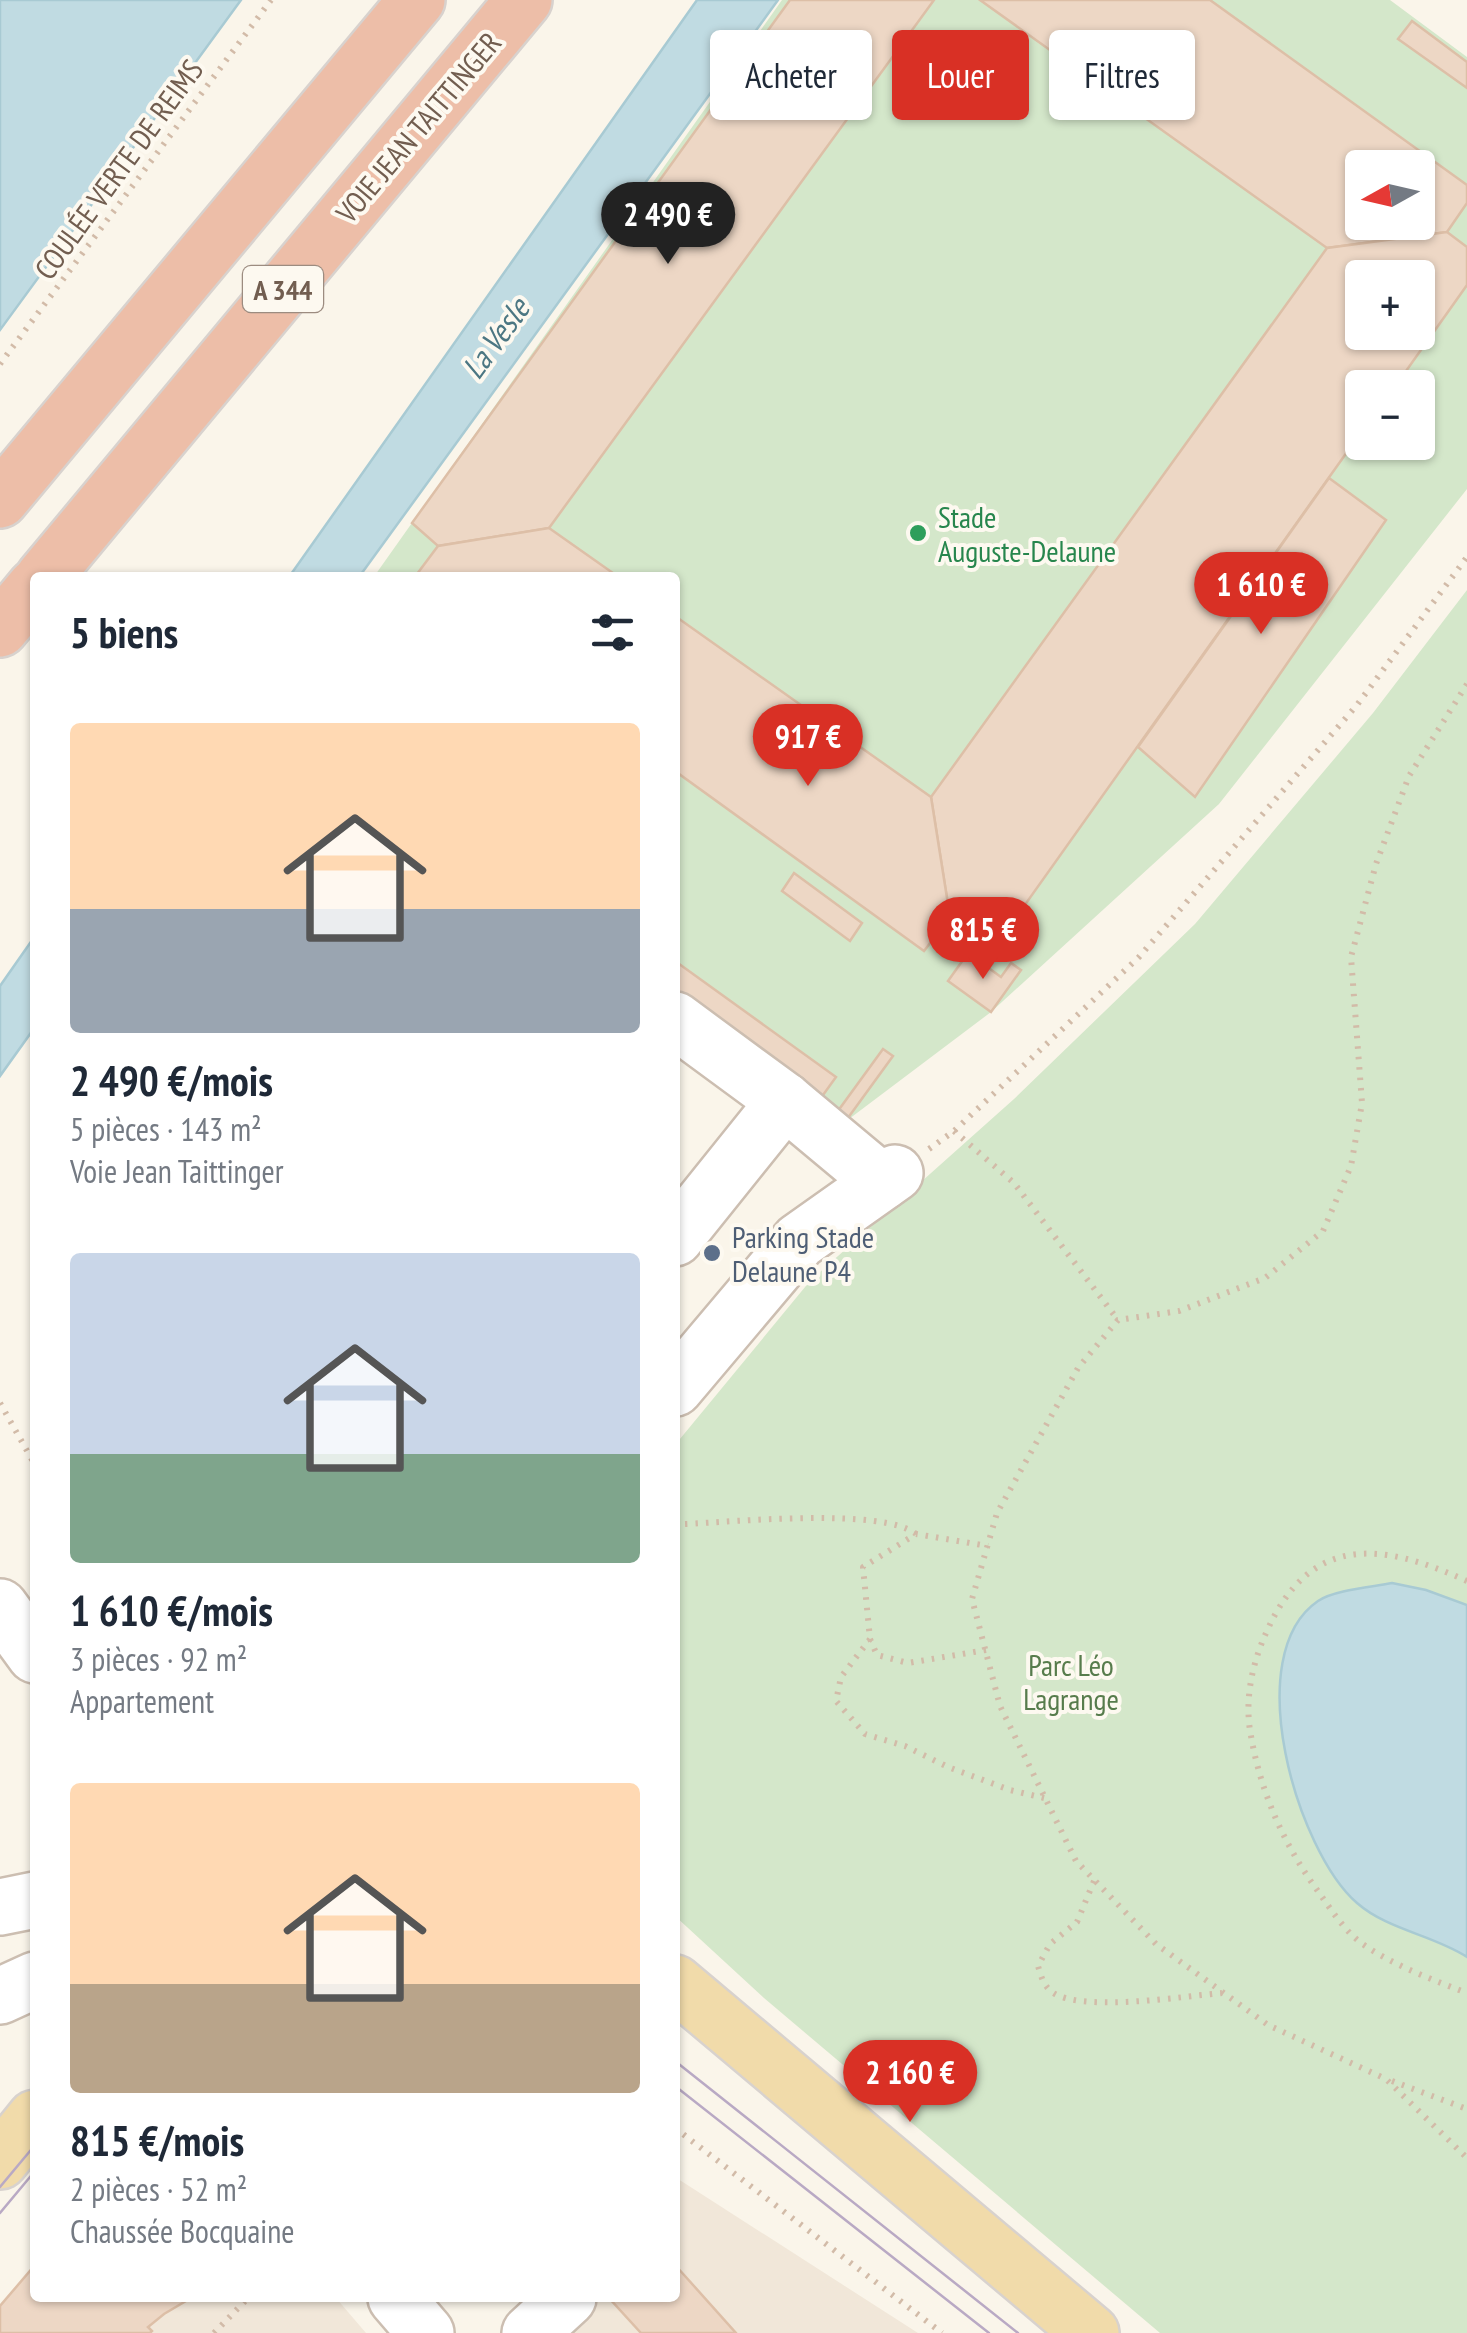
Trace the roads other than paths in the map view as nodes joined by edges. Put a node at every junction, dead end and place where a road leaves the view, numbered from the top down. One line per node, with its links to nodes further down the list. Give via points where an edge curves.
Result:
1 (417, 0): 3 (highway, A 344)
2 (524, 0): 4 (highway, VOIE JEAN TAITTINGER / A 344)
3 (0, 500)
4 (48, 572)
5 (30, 593): 6 (highway)
6 (0, 629)
7 (680, 1024): 8 (street)
8 (784, 1101): 9 (street); 10 (street, via 889,1177 798,1241)
9 (680, 1232)
10 (680, 1382)
11 (0, 1607): 12 (street)
12 (30, 1648)
13 (30, 1901): 14 (street)
14 (0, 1908)
15 (30, 1982): 17 (street)
16 (680, 1987): 26 (main road)
17 (0, 1996)
18 (30, 2124): 19 (main road)
19 (0, 2162)
20 (399, 2302): 23 (street)
21 (521, 2302): 24 (street)
22 (564, 2302): 25 (street)
23 (426, 2333)
24 (488, 2333)
25 (530, 2333)
26 (1091, 2333)

